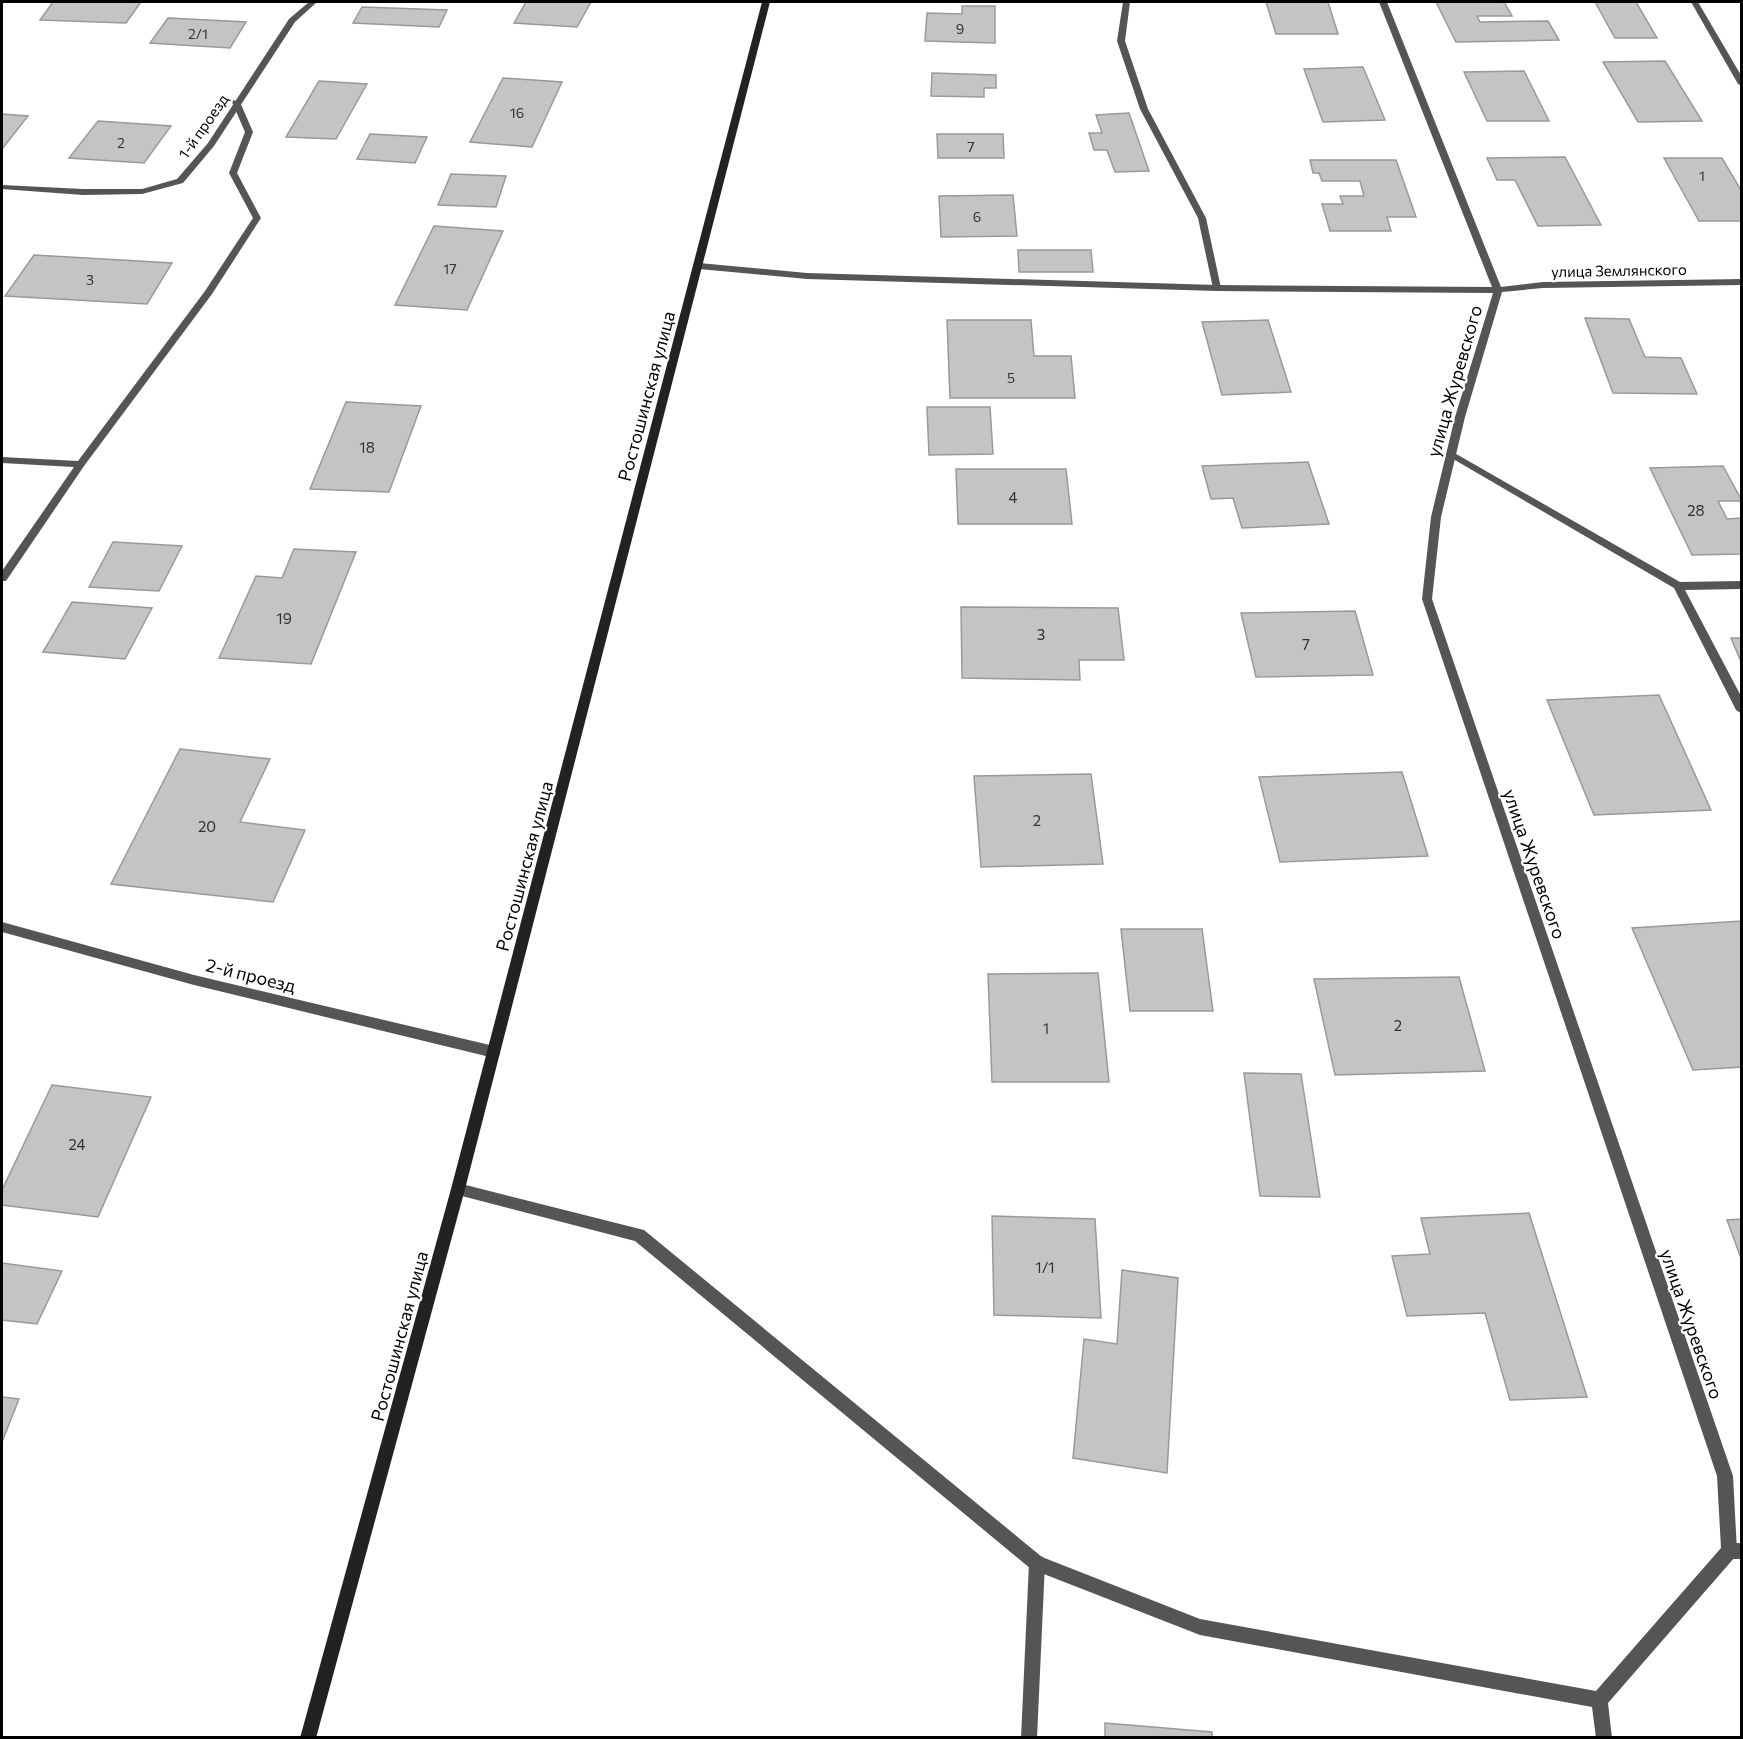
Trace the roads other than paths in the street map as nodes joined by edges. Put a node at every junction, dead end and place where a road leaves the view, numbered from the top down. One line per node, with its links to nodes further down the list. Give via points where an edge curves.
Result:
1 (313, 2): 7 (street, 1-й проезд, via 292,21)
2 (766, 2): 9 (main road, Ростошинская улица)
3 (1126, 2): 11 (street, via 1121,41 1144,109 1202,218)
4 (1383, 2): 12 (street, улица Журевского)
5 (1694, 2): 6 (street)
6 (1742, 84)
7 (236, 102): 8 (street, 1-й проезд, via 211,144 180,181 142,191); 15 (street, via 249,132 233,173 257,218 209,292)
8 (2, 187)
9 (699, 266): 11 (street, улица Землянского, via 807,276); 21 (main road, Ростошинская улица)
10 (1742, 282): 12 (street, улица Землянского, via 1543,285)
11 (1217, 288): 12 (street, улица Землянского)
12 (1497, 290): 13 (street, улица Журевского)
13 (1451, 454): 18 (street); 23 (street, улица Журевского, via 1436,517 1427,599 1725,1476)
14 (2, 460): 15 (street)
15 (81, 464): 16 (street)
16 (2, 578)
17 (1742, 585): 18 (street)
18 (1678, 586): 19 (street)
19 (1742, 710)
20 (2, 927): 21 (street, 2-й проезд, via 194,980)
21 (494, 1052): 22 (main road, Ростошинская улица)
22 (458, 1189): 24 (street, via 639,1234); 26 (main road, Ростошинская улица)
23 (1735, 1551): 25 (street, улица Журевского)
24 (1037, 1563): 25 (street, via 1200,1627); 27 (street)
25 (1599, 1700): 28 (street)
26 (308, 1737)
27 (1029, 1737)
28 (1604, 1737)

